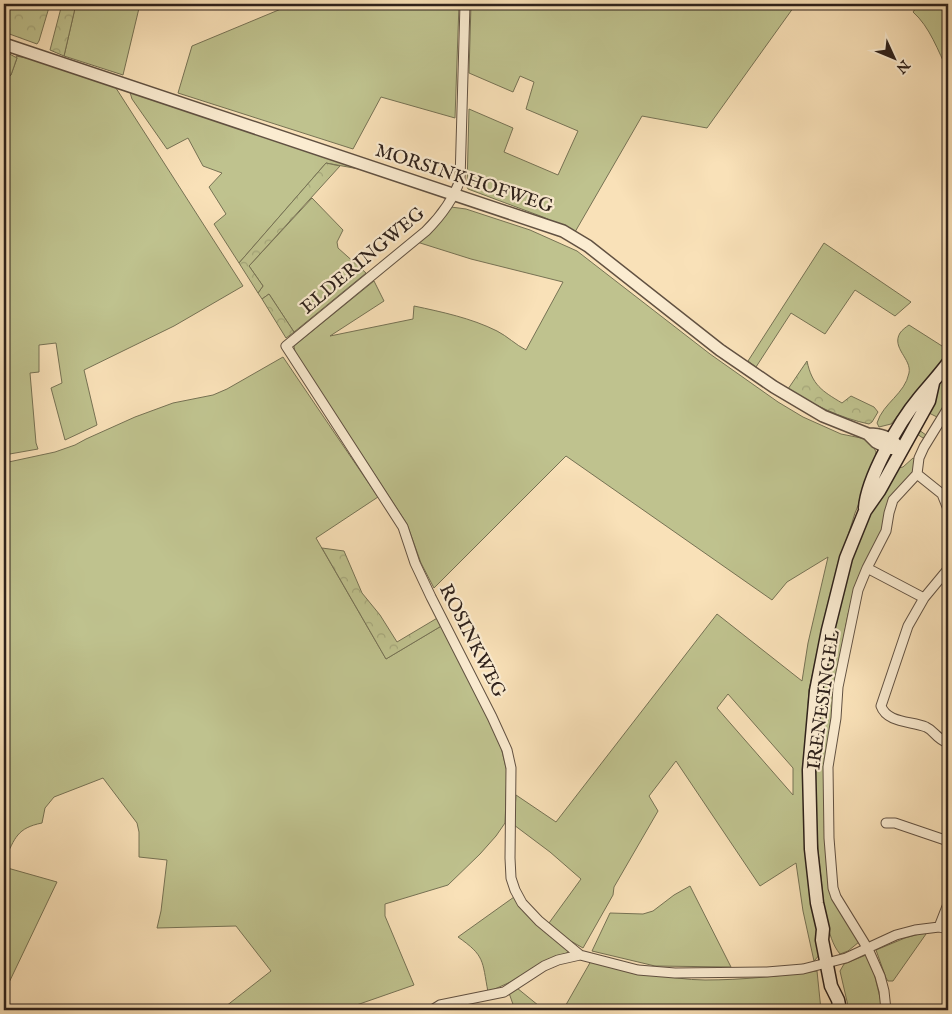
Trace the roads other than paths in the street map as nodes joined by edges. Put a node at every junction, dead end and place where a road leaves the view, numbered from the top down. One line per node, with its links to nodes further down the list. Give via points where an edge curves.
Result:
1 (465, 4): 3 (street, via 460,180)
2 (4, 44): 3 (street, MORSINKHOFWEG)
3 (454, 195): 4 (street, ELDERINGWEG, via 426,231); 8 (street, MORSINKHOFWEG, via 563,231 581,241 720,350 774,387 823,416 868,434 876,442)
4 (286, 346): 22 (street, ROSINKWEG, via 403,527 431,597 506,750 511,768 510,858 515,890 539,921)
5 (948, 363): 6 (main road)
6 (933, 383): 8 (main road, via 918,399); 9 (main road, via 929,401)
7 (948, 408): 10 (street, IRENESINGEL, via 924,447)
8 (890, 444): 9 (street, MORSINKHOFWEG); 12 (main road, via 866,497)
9 (901, 450): 12 (main road)
10 (917, 474): 11 (street, via 942,494); 13 (street, IRENESINGEL, via 894,500 886,531)
11 (948, 509)
12 (865, 511): 23 (main road, via 846,558 828,630 816,691 809,770 811,849 822,940)
13 (867, 568): 15 (street); 21 (street, IRENESINGEL, via 858,590 838,687 828,767 833,888)
14 (948, 569): 15 (street)
15 (924, 598): 16 (street, via 908,626 880,706 882,712 890,717 925,727)
16 (948, 743)
17 (886, 823): 18 (street, via 895,822)
18 (948, 841)
19 (948, 904): 20 (street)
20 (944, 928): 21 (street, via 896,935)
21 (868, 949): 23 (street); 26 (street, IRENESINGEL, via 882,984)
22 (580, 955): 23 (street, via 638,970 675,973 767,972 804,969); 25 (street, via 544,966 504,992 440,1004)
23 (830, 962): 24 (main road, via 832,986)
24 (839, 1005)
25 (432, 1010)
26 (886, 1010)

